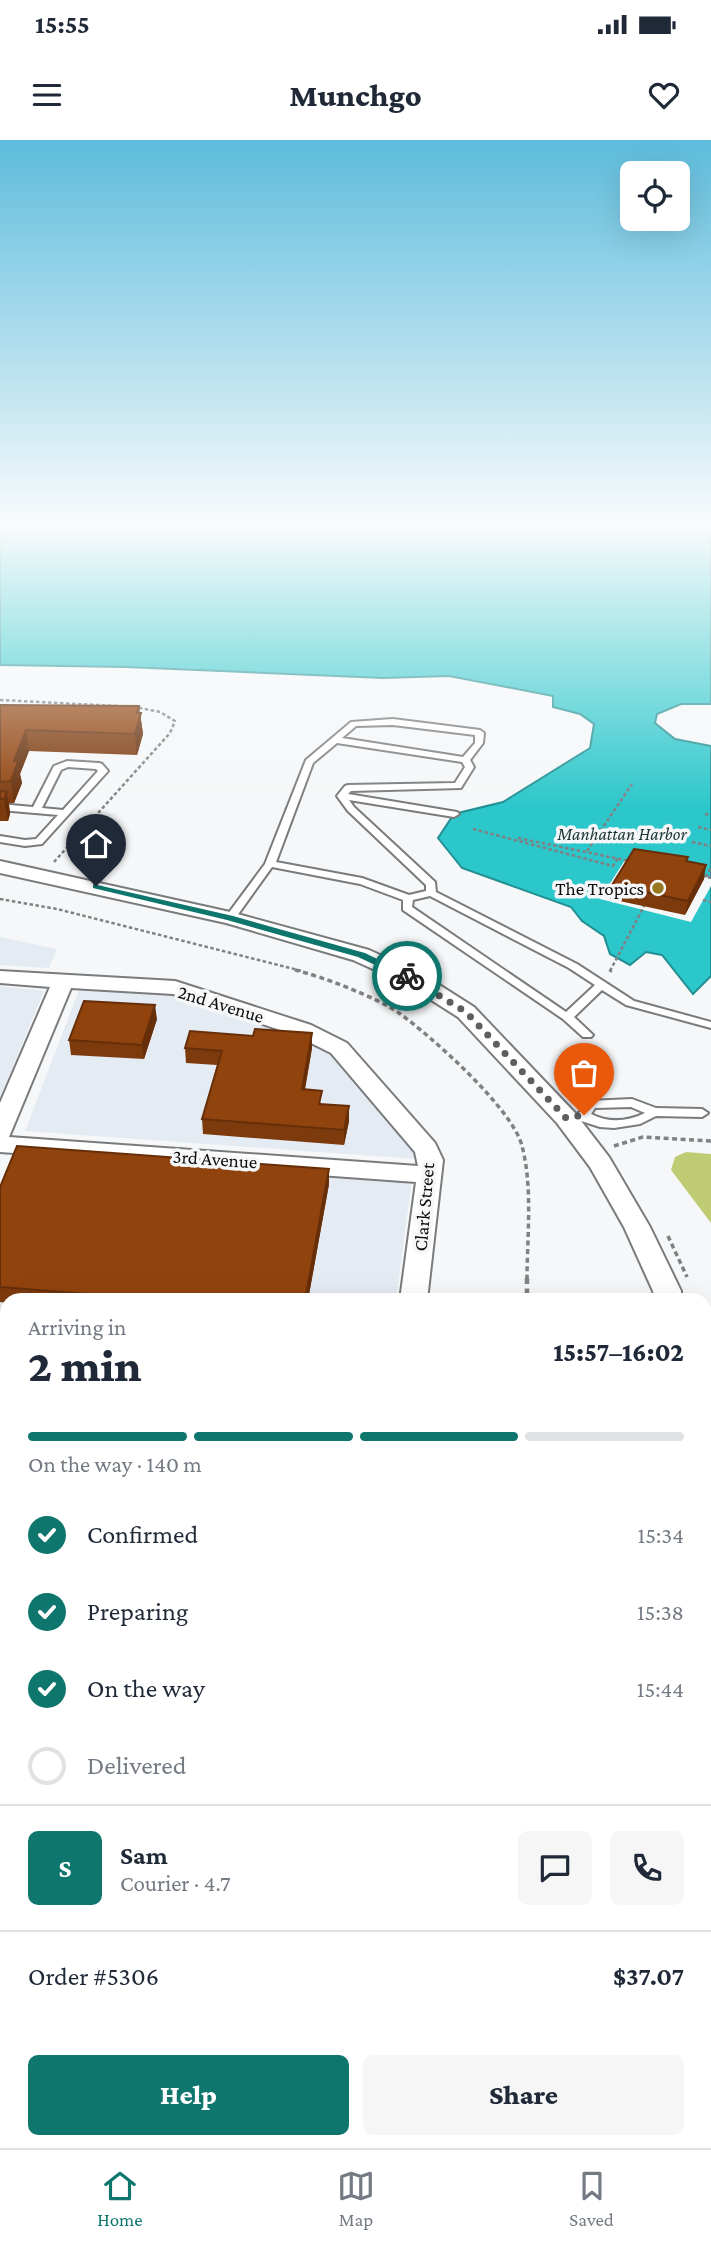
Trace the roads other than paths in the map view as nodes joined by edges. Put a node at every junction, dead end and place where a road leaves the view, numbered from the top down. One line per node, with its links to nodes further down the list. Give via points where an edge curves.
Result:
1 (335, 740): 2 (lane); 2 (lane, via 354,724 393,722 480,733 479,743); 9 (lane, via 309,762)
2 (465, 760): 3 (lane, via 470,767 458,786 348,788)
3 (342, 796): 7 (lane); 11 (lane, via 431,884)
4 (0, 807): 5 (lane)
5 (37, 809): 6 (lane); 6 (lane, via 57,768 67,764 99,766 103,771)
6 (65, 813): 8 (lane, via 39,842)
7 (454, 814)
8 (0, 839)
9 (270, 864): 12 (lane, via 362,881); 13 (lane)
10 (0, 867): 13 (street)
11 (431, 894): 12 (lane); 16 (lane, via 515,934)
12 (408, 898): 17 (lane, via 407,908)
13 (230, 918): 23 (street, via 361,955 414,979 466,1012)
14 (0, 977): 15 (street, 2nd Avenue)
15 (63, 981): 20 (street, 2nd Avenue, via 196,992 303,1030 339,1048); 24 (street)
16 (601, 985): 17 (lane); 18 (lane, via 630,1003)
17 (567, 1017): 19 (lane)
18 (711, 1025)
19 (587, 1035)
20 (348, 1059): 26 (street, Clark Street, via 426,1149 431,1160)
21 (654, 1112): 22 (lane); 23 (lane, via 639,1122 600,1123); 23 (lane, via 632,1103 592,1104)
22 (708, 1113)
23 (575, 1117): 28 (street, via 637,1227)
24 (0, 1132)
25 (0, 1144): 26 (street, 3rd Avenue)
26 (429, 1175): 27 (street, Clark Street)
27 (415, 1293)
28 (667, 1293)

